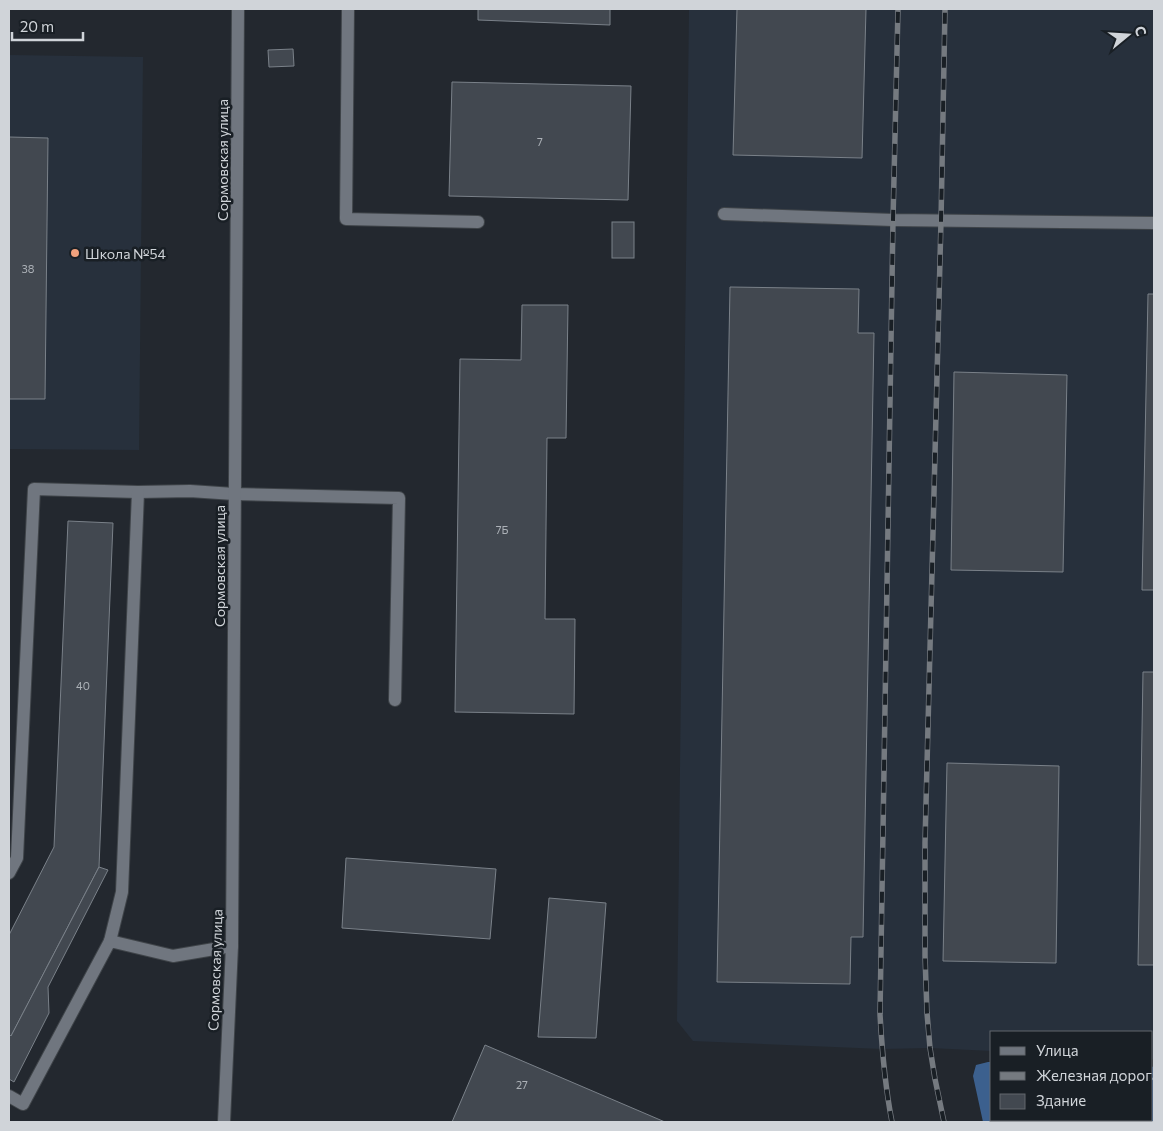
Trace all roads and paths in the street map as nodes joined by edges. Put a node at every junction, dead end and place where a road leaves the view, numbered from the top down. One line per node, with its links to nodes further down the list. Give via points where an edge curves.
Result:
1 (238, 9): 7 (street, Сормовская улица)
2 (348, 9): 4 (street, via 346,219)
3 (724, 214): 5 (street)
4 (478, 222)
5 (1154, 224)
6 (138, 492): 7 (street); 9 (street, via 34,489 17,858); 10 (street, via 122,892)
7 (234, 494): 8 (street, via 399,498); 11 (street, Сормовская улица)
8 (395, 700)
9 (9, 872)
10 (110, 941): 11 (street, via 173,956); 12 (street, via 23,1104)
11 (232, 946): 13 (street, Сормовская улица)
12 (9, 1096)
13 (224, 1122)

